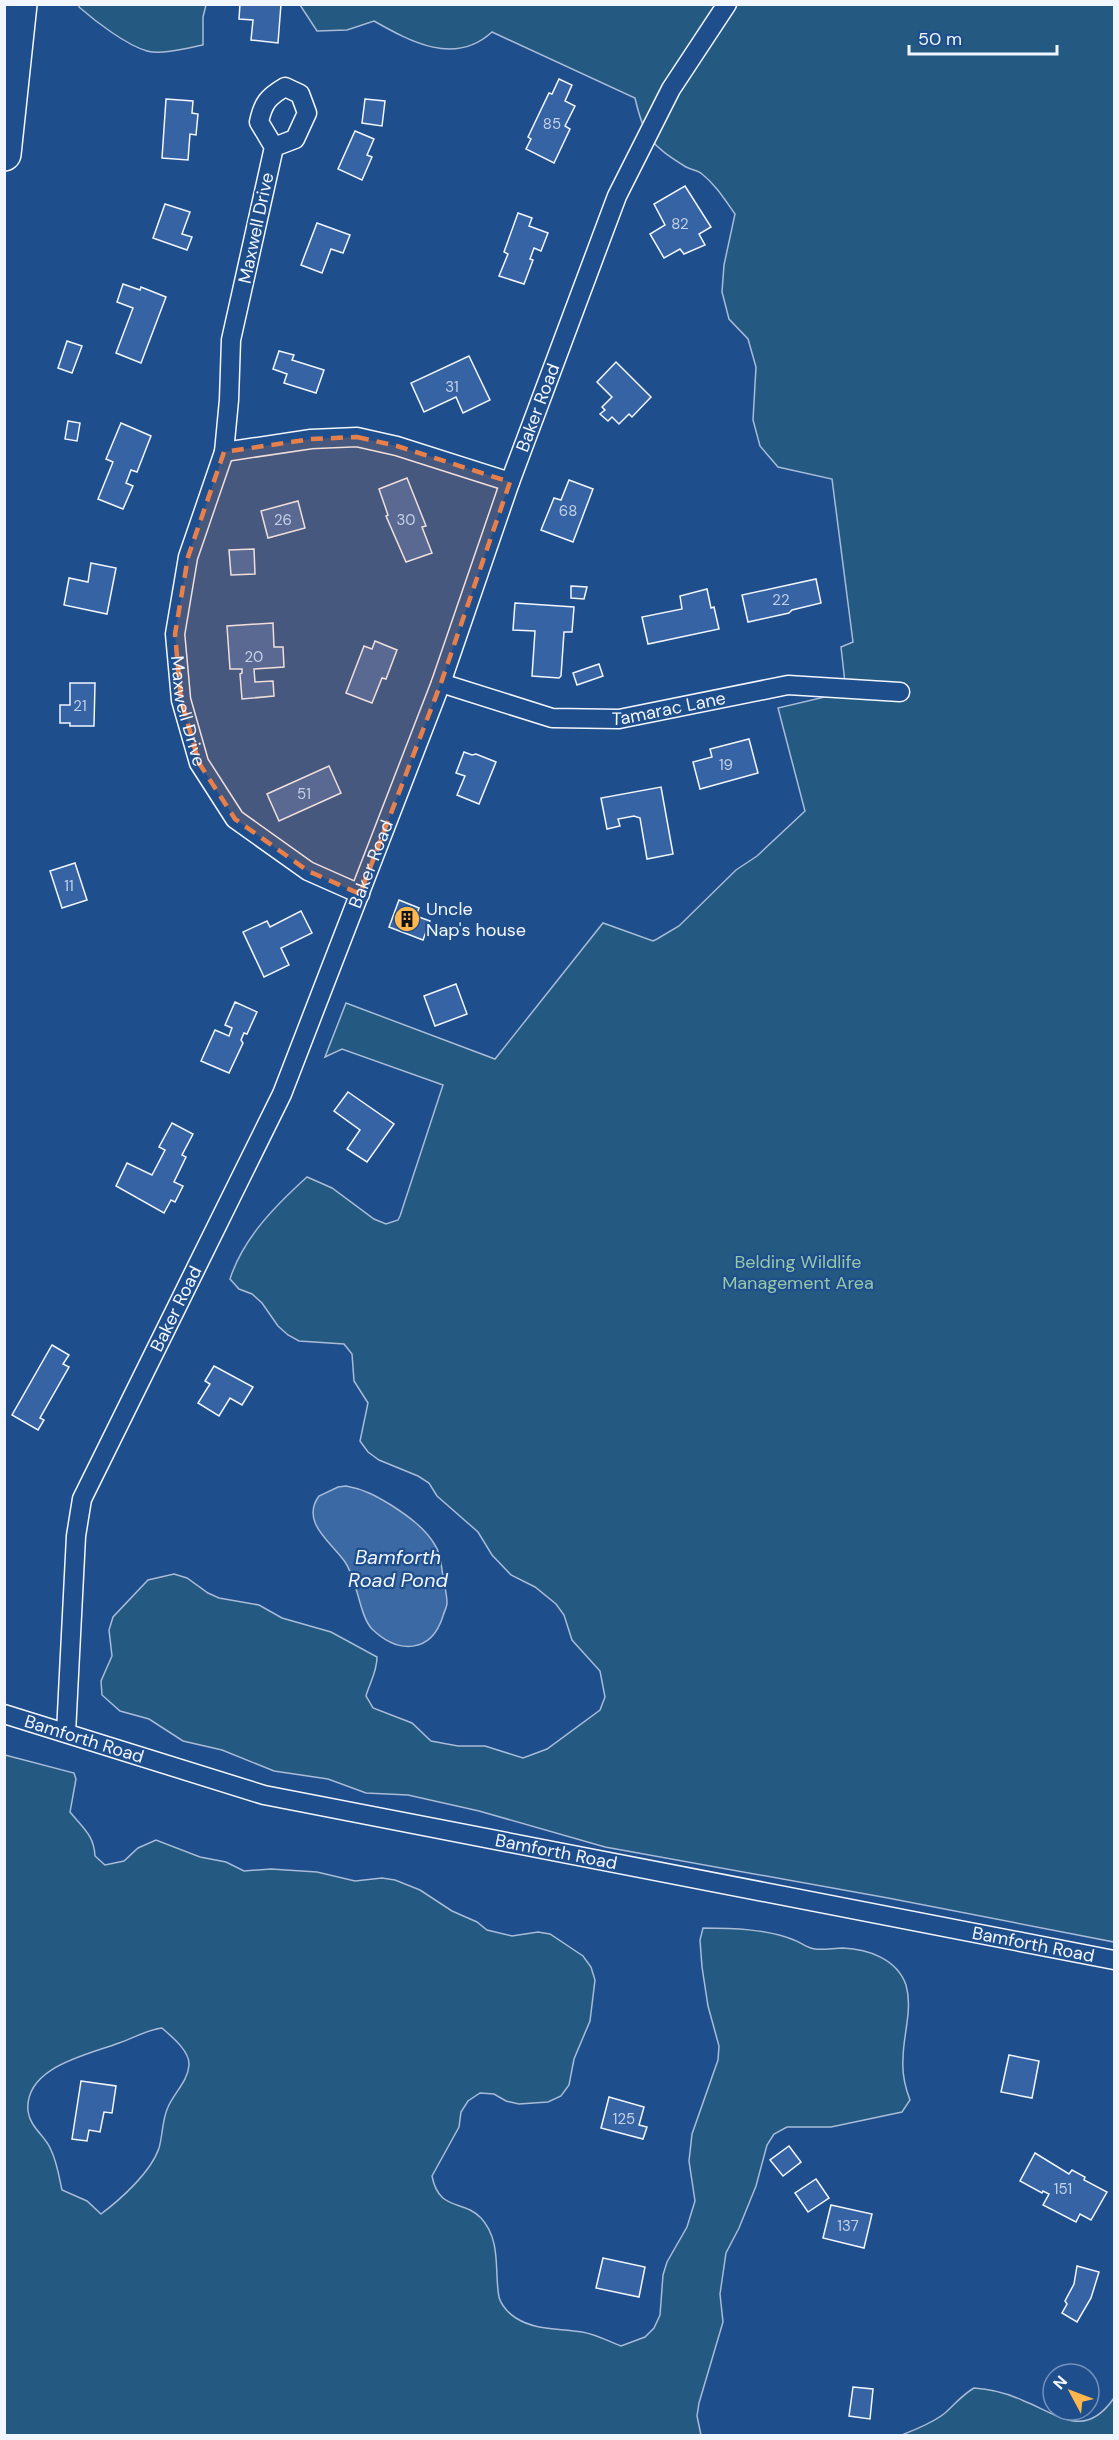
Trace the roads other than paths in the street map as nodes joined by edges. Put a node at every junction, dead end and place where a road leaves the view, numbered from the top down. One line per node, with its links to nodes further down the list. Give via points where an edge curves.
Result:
1 (20, 4): 4 (highway)
2 (727, 4): 6 (street, Baker Road, via 671,89 617,196)
3 (273, 147): 5 (street, Maxwell Drive, via 231,340)
4 (4, 154)
5 (224, 452): 6 (street, via 311,439 357,437); 9 (street, Maxwell Drive, via 188,557 175,634 182,700 199,763 235,819 308,871)
6 (510, 482): 7 (street, Baker Road)
7 (441, 683): 8 (street, Tamarac Lane, via 552,718 619,719 788,685); 9 (street, Baker Road)
8 (900, 692)
9 (360, 894): 11 (street, Baker Road, via 282,1094 82,1499 76,1536)
10 (4, 1714): 11 (street, Bamforth Road)
11 (66, 1733): 12 (street, Bamforth Road, via 264,1795)
12 (1114, 1960)

